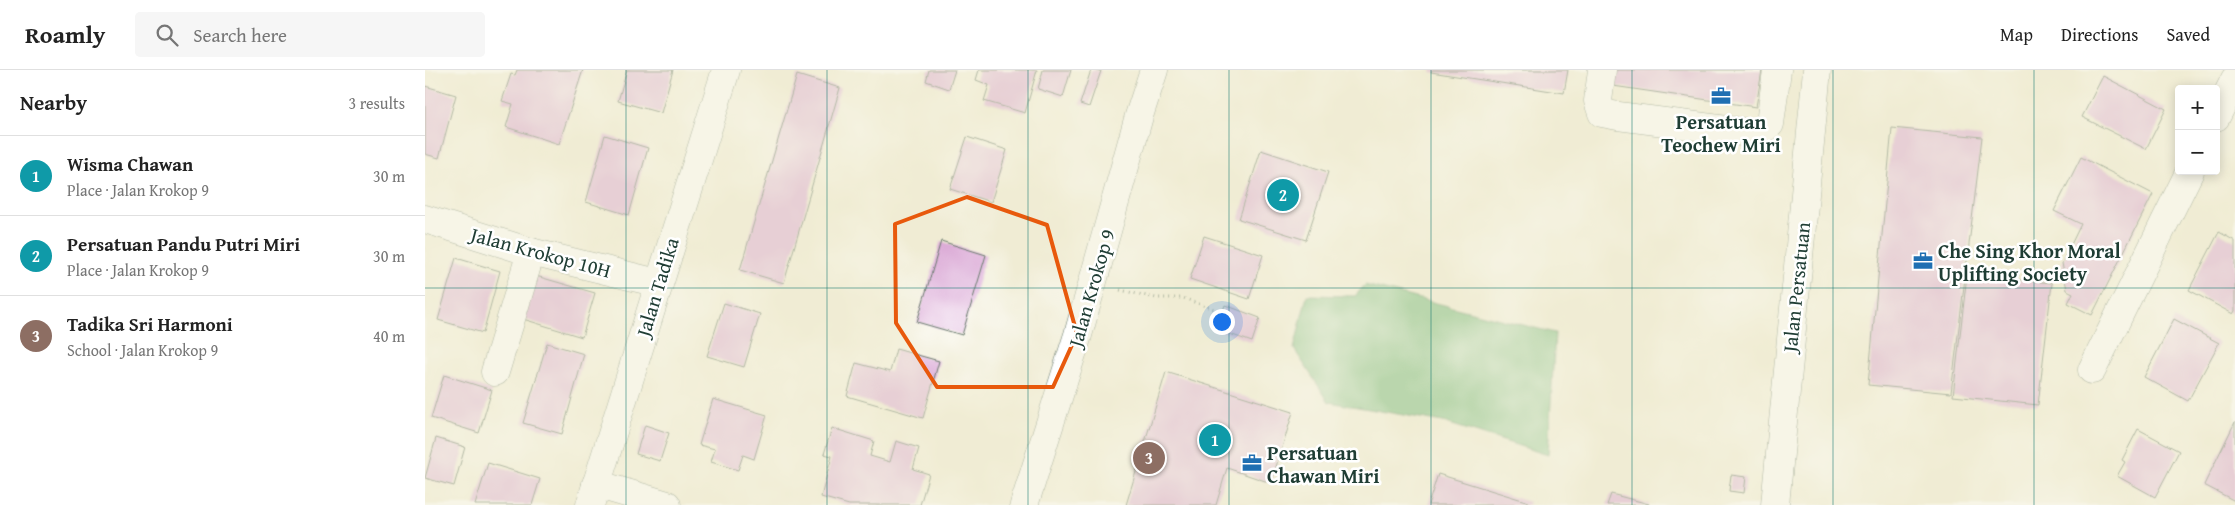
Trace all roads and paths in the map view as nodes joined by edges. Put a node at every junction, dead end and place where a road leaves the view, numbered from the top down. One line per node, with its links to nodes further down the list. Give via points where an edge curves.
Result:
1 (727, 70): 14 (street, Jalan Tadika)
2 (1154, 70): 13 (street, Jalan Krokop 9)
3 (1603, 70): 8 (street, via 1598,101 1603,113 1758,134)
4 (1777, 70): 8 (street)
5 (1817, 70): 9 (street, Jalan Persatuan)
6 (2235, 79): 7 (street)
7 (2220, 109)
8 (1770, 124): 9 (street)
9 (1811, 130): 21 (street, Jalan Persatuan)
10 (2187, 175): 16 (street)
11 (425, 219): 12 (street, Jalan Krokop 10H)
12 (531, 252): 14 (street, Jalan Krokop 10H); 17 (street)
13 (1093, 282): 15 (path, via 1156,298 1183,298); 20 (street, Jalan Krokop 9)
14 (658, 283): 18 (street, Jalan Tadika)
15 (1213, 309)
16 (2092, 370)
17 (495, 372)
18 (593, 495): 19 (street)
19 (667, 505)
20 (1024, 505)
21 (1775, 505)

